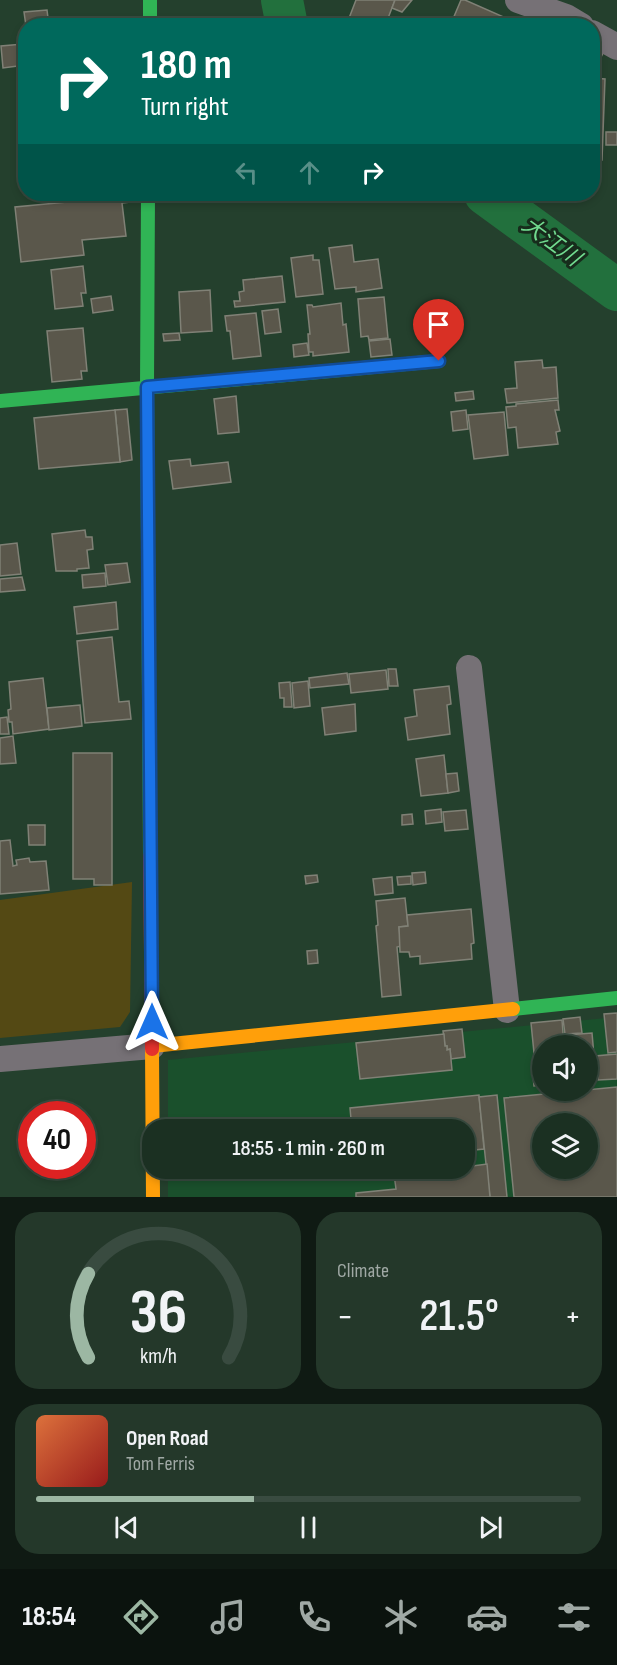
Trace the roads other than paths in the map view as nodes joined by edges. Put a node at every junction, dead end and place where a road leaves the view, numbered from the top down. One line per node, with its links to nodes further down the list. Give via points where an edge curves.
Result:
1 (150, 0): 3 (street)
2 (518, 0): 4 (street)
3 (150, 18)
4 (568, 18)
5 (600, 37): 6 (street)
6 (617, 47)
7 (148, 201): 9 (street)
8 (439, 361): 9 (street)
9 (147, 387): 10 (street); 14 (street)
10 (0, 401)
11 (469, 668): 13 (street)
12 (617, 998): 13 (street)
13 (507, 1010): 14 (street)
14 (152, 1046): 15 (street); 16 (street)
15 (0, 1059)
16 (153, 1197)

